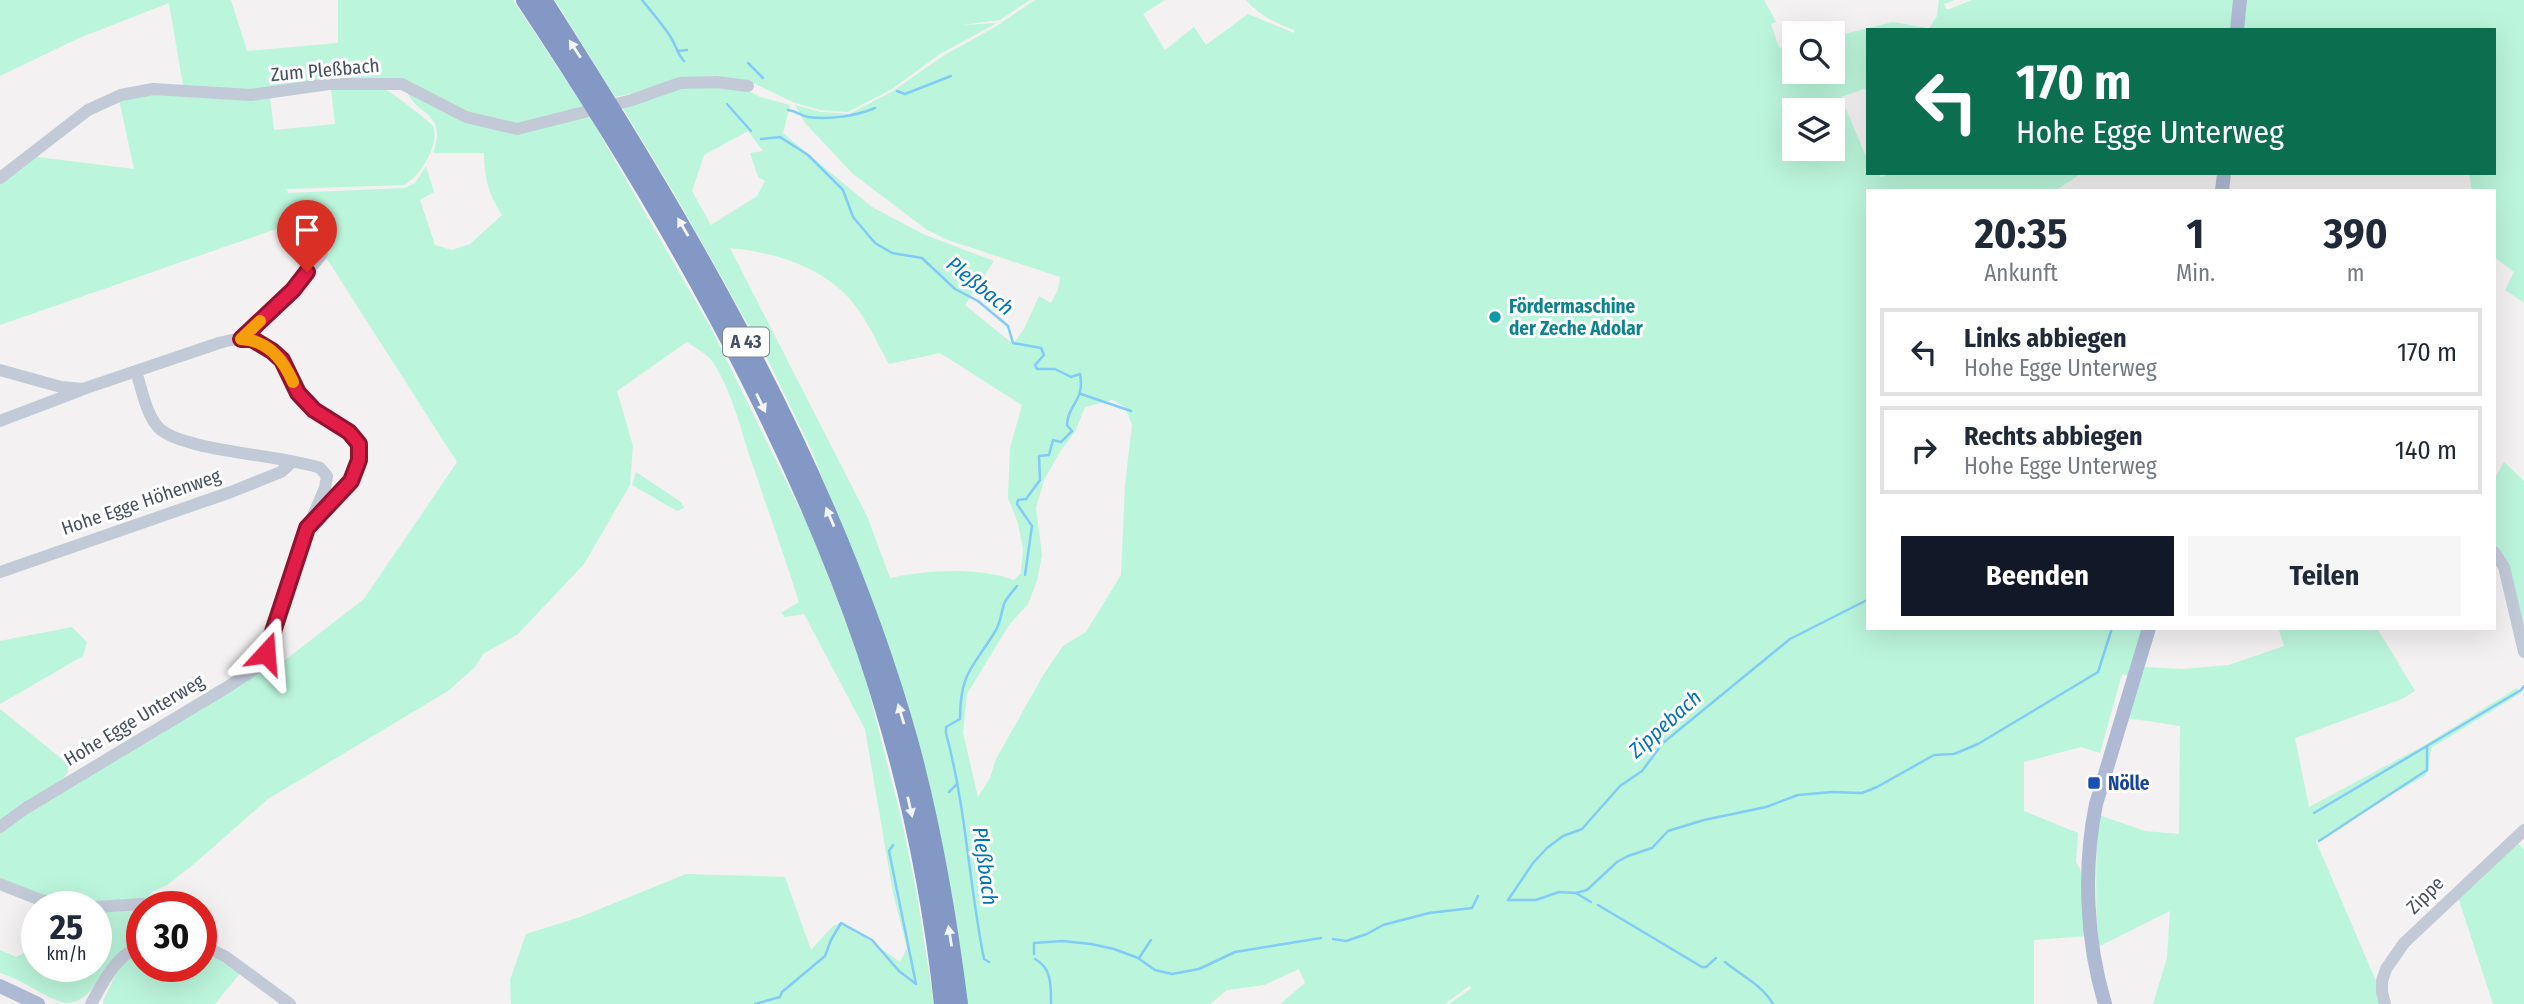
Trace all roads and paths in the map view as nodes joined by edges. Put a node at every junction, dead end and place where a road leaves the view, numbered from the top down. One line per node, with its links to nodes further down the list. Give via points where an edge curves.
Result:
1 (520, 0): 6 (highway)
2 (525, 0): 6 (highway, A 43)
3 (543, 0): 33 (highway, A 43, one-way to 3, via 937,865 910,746 840,540 787,422 730,312 637,148)
4 (2240, 0): 5 (main road)
5 (2237, 28)
6 (553, 42): 32 (highway, A 43, one-way to 32, via 698,283 772,424 825,544 865,650 901,771 925,881)
7 (748, 86): 8 (street, Zum Pleßbach, via 680,83 517,130 466,117 402,84 329,85 251,95 153,89 121,95 88,110)
8 (0, 178)
9 (322, 254): 10 (street, via 293,290)
10 (241, 339): 12 (street); 16 (street, Hohe Egge Unterweg, via 252,339 272,351 282,360 298,393 359,444 351,481)
11 (0, 370): 13 (street)
12 (136, 372): 13 (street); 15 (street, via 152,419 167,435)
13 (83, 389): 14 (street)
14 (0, 421)
15 (292, 462): 16 (street, via 320,468 327,477); 18 (street, Hohe Egge Höhenweg, via 231,492)
16 (307, 528): 21 (street, Hohe Egge Unterweg, via 260,663)
17 (2496, 555): 20 (street, via 2504,567)
18 (0, 572)
19 (2148, 630): 34 (main road, via 2092,831 2092,945)
20 (2524, 652)
21 (0, 827)
22 (2524, 830): 35 (street, Zippe, via 2404,943 2382,981)
23 (0, 884): 24 (street)
24 (21, 893)
25 (217, 952): 31 (street)
26 (126, 955): 30 (street)
27 (6, 989): 28 (street); 29 (main road)
28 (24, 1004)
29 (38, 1004)
30 (91, 1004)
31 (290, 1004)
32 (943, 1004)
33 (959, 1004)
34 (2105, 1004)
35 (2385, 1004)

